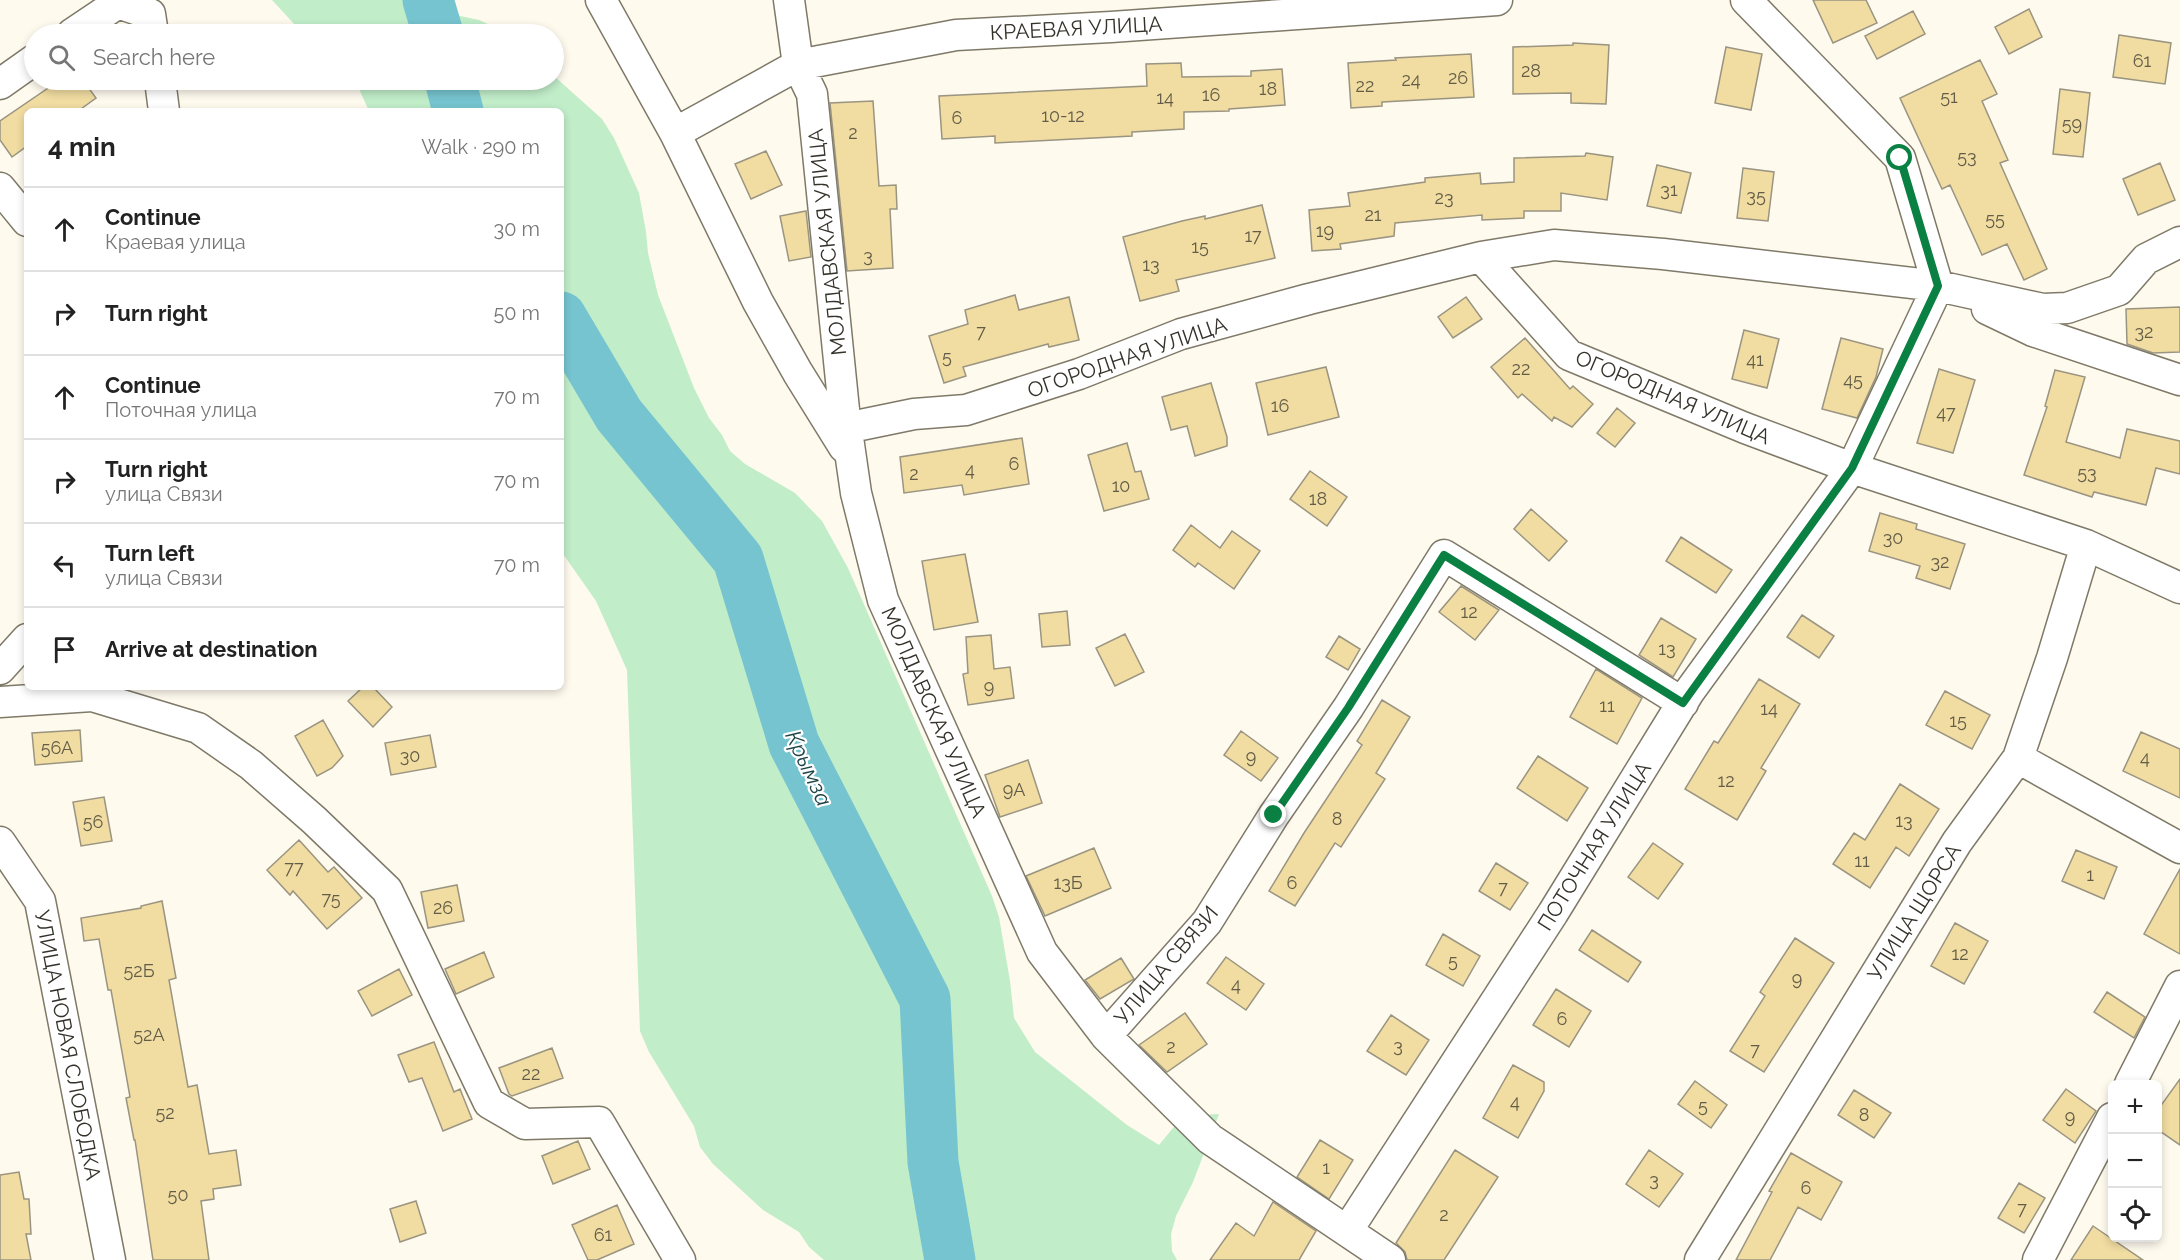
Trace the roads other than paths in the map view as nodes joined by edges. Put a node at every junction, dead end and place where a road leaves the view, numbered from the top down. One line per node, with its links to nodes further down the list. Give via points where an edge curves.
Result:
1 (601, 0): 13 (street)
2 (789, 0): 8 (street, МОЛДАВСКАЯ УЛИЦА)
3 (1497, 0): 5 (street, КРАЕВАЯ УЛИЦА)
4 (1746, 0): 18 (street, via 1900,158)
5 (1386, 4): 8 (street, КРАЕВАЯ УЛИЦА, via 956,35)
6 (87, 24): 7 (street, via 118,3 150,14)
7 (152, 24)
8 (798, 65): 13 (street, КРАЕВАЯ УЛИЦА); 20 (street, МОЛДАВСКАЯ УЛИЦА, via 812,94)
9 (24, 67): 10 (street)
10 (0, 84)
11 (161, 90): 12 (street)
12 (164, 108)
13 (675, 133): 21 (street, via 758,302)
14 (0, 188): 15 (street)
15 (24, 217)
16 (2180, 242): 18 (street, via 2146,259 2119,290 2067,308 2043,309)
17 (1481, 257): 18 (street, via 1554,245); 20 (street, ОГОРОДНАЯ УЛИЦА, via 1181,334 1079,375 966,410 914,414); 22 (street, ОГОРОДНАЯ УЛИЦА, via 1569,355)
18 (1938, 286): 19 (street, via 2033,331); 22 (street, ПОТОЧНАЯ УЛИЦА)
19 (2180, 380)
20 (846, 428): 21 (street, МОЛДАВСКАЯ УЛИЦА)
21 (851, 457): 33 (street, МОЛДАВСКАЯ УЛИЦА, via 883,600 1042,952)
22 (1852, 468): 23 (street, ОГОРОДНАЯ УЛИЦА); 28 (street, ПОТОЧНАЯ УЛИЦА)
23 (2086, 545): 24 (street, ОГОРОДНАЯ УЛИЦА); 29 (street, УЛИЦА ЩОРСА)
24 (2180, 588)
25 (24, 642): 26 (street)
26 (0, 669)
27 (0, 702): 38 (street, via 92,696 198,728 251,765 387,890 489,1103 525,1124 599,1122)
28 (1683, 703): 33 (street, УЛИЦА СВЯЗИ, via 1444,555 1207,922); 36 (street, ПОТОЧНАЯ УЛИЦА, via 1553,913)
29 (2018, 758): 31 (street); 40 (street, УЛИЦА ЩОРСА, via 1958,842)
30 (0, 842): 37 (street, УЛИЦА НОВАЯ СЛОБОДКА, via 40,901)
31 (2180, 848)
32 (2180, 986): 34 (street)
33 (1106, 1036): 36 (street, МОЛДАВСКАЯ УЛИЦА, via 1210,1139)
34 (2132, 1080)
35 (2108, 1126): 41 (street)
36 (1347, 1231): 39 (street, МОЛДАВСКАЯ УЛИЦА)
37 (110, 1260)
38 (680, 1260)
39 (1390, 1260)
40 (1700, 1260)
41 (2038, 1260)

